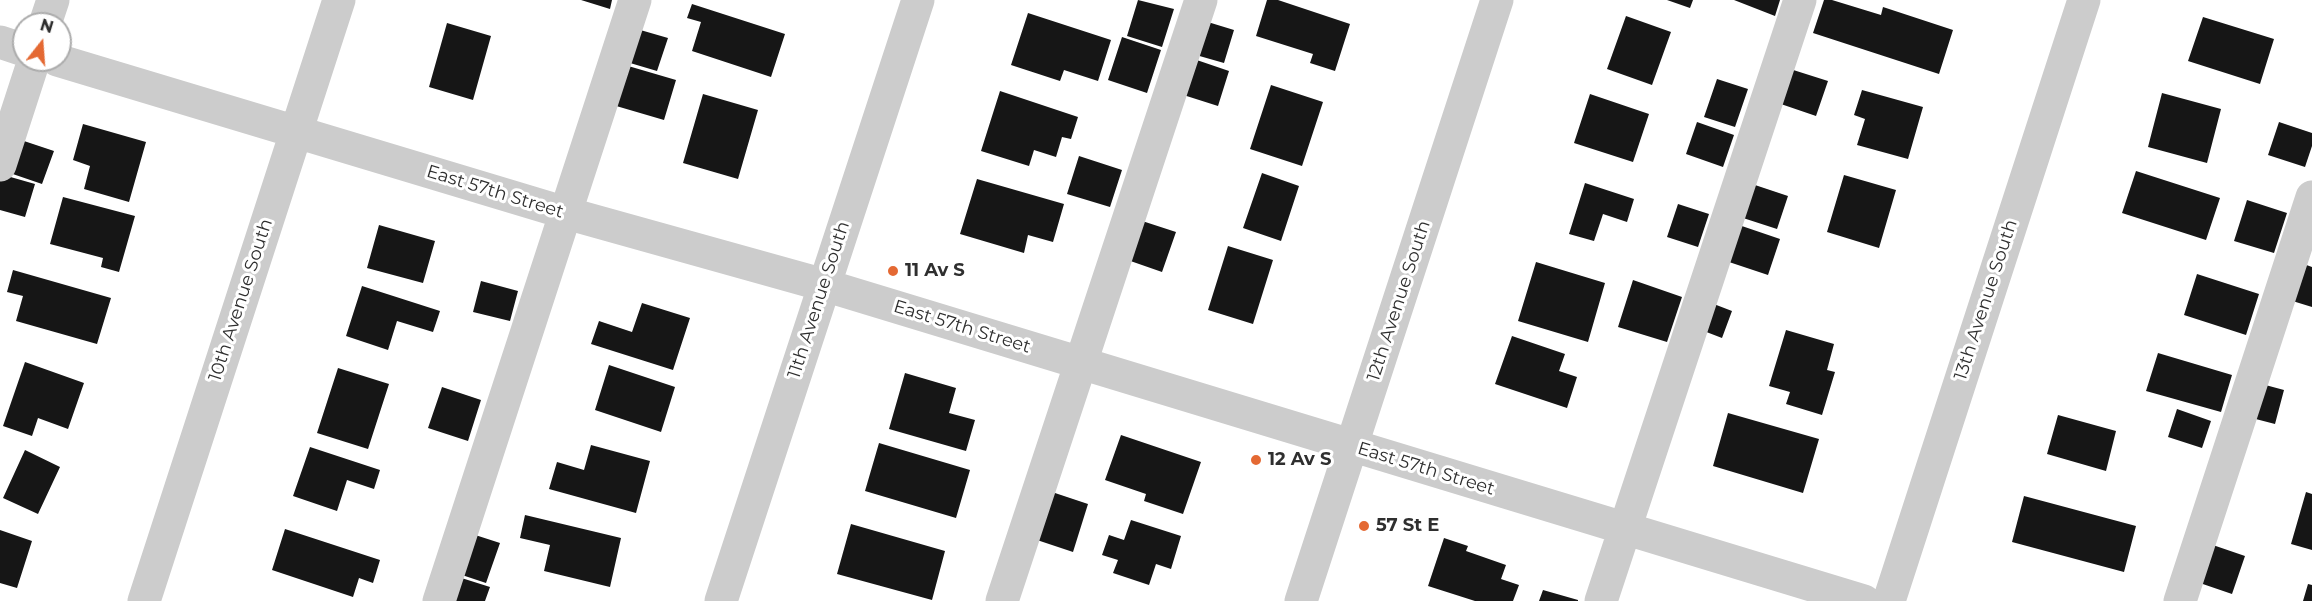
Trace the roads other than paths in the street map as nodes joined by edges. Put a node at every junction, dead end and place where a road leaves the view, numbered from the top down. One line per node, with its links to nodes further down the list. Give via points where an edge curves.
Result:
1 (339, 0): 10 (street, 10th Avenue South)
2 (635, 0): 13 (street)
3 (918, 0): 14 (street, 11th Avenue South)
4 (1201, 0): 15 (street)
5 (1497, 0): 16 (street, 12th Avenue South)
6 (1800, 0): 17 (street)
7 (2084, 0): 25 (street, 13th Avenue South)
8 (72, 65): 10 (street, East 57th Street)
9 (30, 72): 11 (street)
10 (295, 132): 13 (street, East 57th Street); 18 (street, 10th Avenue South)
11 (0, 165)
12 (2312, 197): 26 (street)
13 (566, 213): 14 (street, East 57th Street); 19 (street)
14 (824, 285): 15 (street, East 57th Street); 20 (street, 11th Avenue South)
15 (1081, 363): 16 (street, East 57th Street); 21 (street)
16 (1352, 446): 17 (street, East 57th Street); 22 (street, 12th Avenue South)
17 (1625, 530): 23 (street); 24 (street, East 57th Street)
18 (144, 601)
19 (440, 601)
20 (721, 601)
21 (1002, 601)
22 (1301, 601)
23 (1601, 601)
24 (1864, 601)
25 (1889, 601)
26 (2180, 601)

